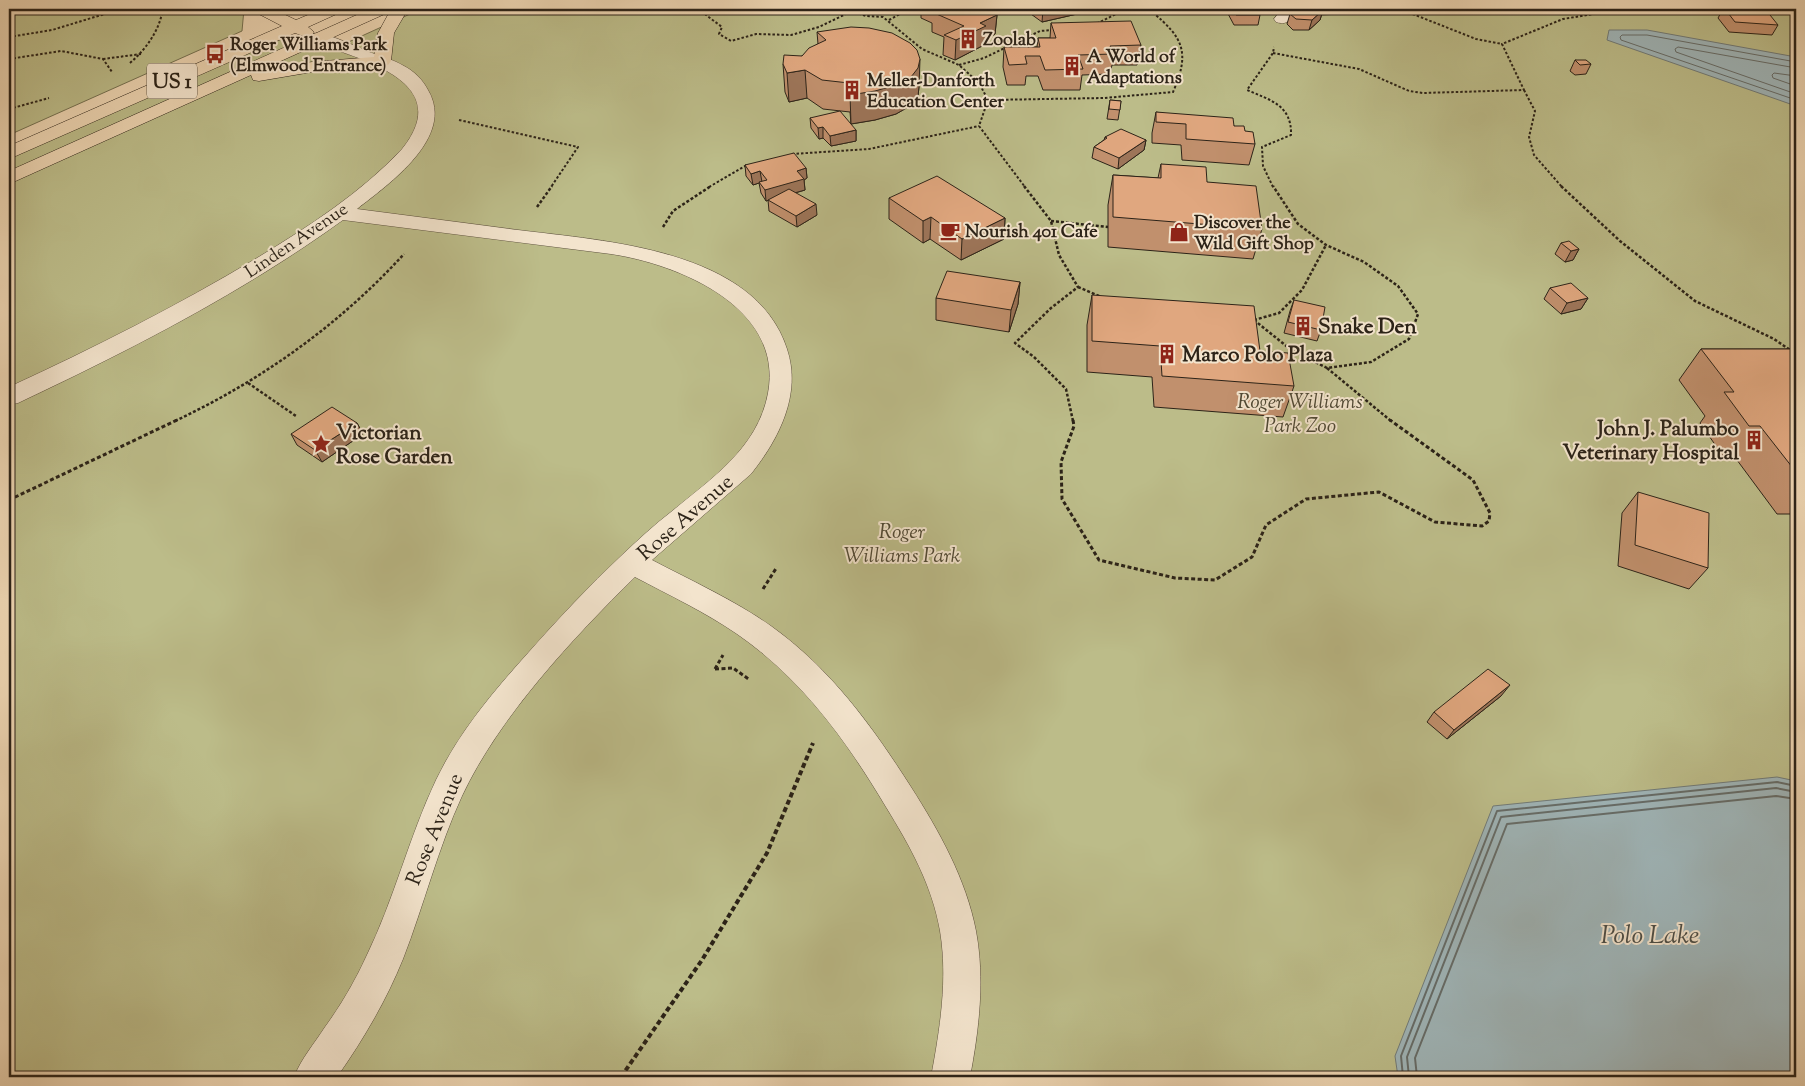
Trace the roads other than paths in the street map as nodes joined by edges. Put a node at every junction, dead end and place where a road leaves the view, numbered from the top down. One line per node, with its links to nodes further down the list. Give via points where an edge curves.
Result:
1 (261, 9): 7 (main road)
2 (335, 9): 7 (main road, US 1)
3 (383, 9): 8 (main road, US 1)
4 (400, 9): 9 (main road, via 385,33)
5 (1344, 9): 6 (street, via 1288,11)
6 (1282, 19)
7 (295, 26): 8 (main road); 11 (main road, US 1)
8 (319, 38): 9 (street, Linden Avenue); 10 (main road, US 1)
9 (382, 61): 10 (main road, via 264,74); 13 (street, Linden Avenue, via 408,75 421,89 427,108 426,120 422,133 404,158)
10 (195, 94): 12 (main road, US 1)
11 (9, 153)
12 (9, 178)
13 (339, 213): 14 (street, Linden Avenue, via 192,306 88,361); 15 (street, Rose Avenue, via 650,255 707,277 735,294 761,319 774,339 781,362 779,399 771,421 749,459)
14 (9, 397)
15 (632, 563): 16 (street, Rose Avenue, via 556,640 514,690 453,777 434,820 385,958 331,1054); 17 (street, via 742,623 785,653 841,709 871,751 936,859 950,895 958,932 961,971)
16 (313, 1077)
17 (951, 1077)

